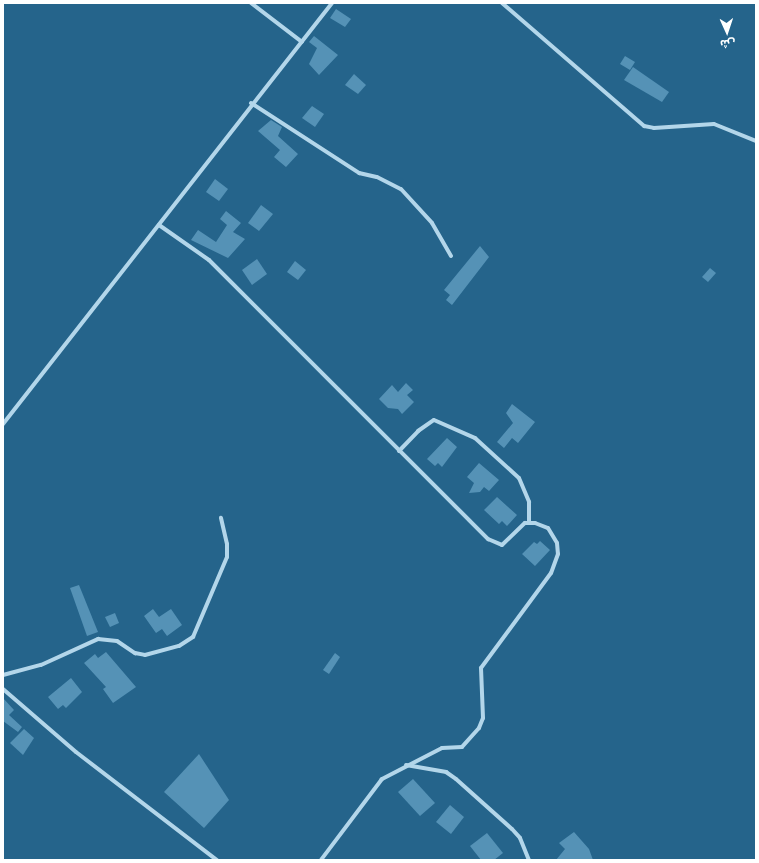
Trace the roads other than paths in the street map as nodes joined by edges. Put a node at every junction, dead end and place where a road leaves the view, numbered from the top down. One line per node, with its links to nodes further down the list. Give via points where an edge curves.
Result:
1 (251, 3): 4 (street)
2 (332, 3): 4 (street)
3 (502, 3): 6 (street, via 644,126 659,128 714,124)
4 (302, 42): 5 (street)
5 (252, 103): 7 (street); 8 (street, via 359,173 377,177 401,190 432,223)
6 (756, 141)
7 (159, 225): 9 (street); 10 (street, via 209,260)
8 (451, 256)
9 (3, 424)
10 (399, 451): 12 (street, via 492,543 506,542); 12 (street, via 418,431 434,420 469,434 493,452 519,478 529,502)
11 (221, 518): 13 (street, via 227,557 193,638 179,646 145,655 135,653 117,641 98,639 40,665)
12 (529, 523): 15 (street, via 539,524 552,532 558,554 543,586 481,668 483,718 479,728 462,747 442,748)
13 (3, 675)
14 (3, 689): 16 (street, via 76,752)
15 (406, 765): 17 (street, via 390,772 370,792); 18 (street, via 446,772 456,779 516,833)
16 (217, 860)
17 (321, 860)
18 (529, 860)

